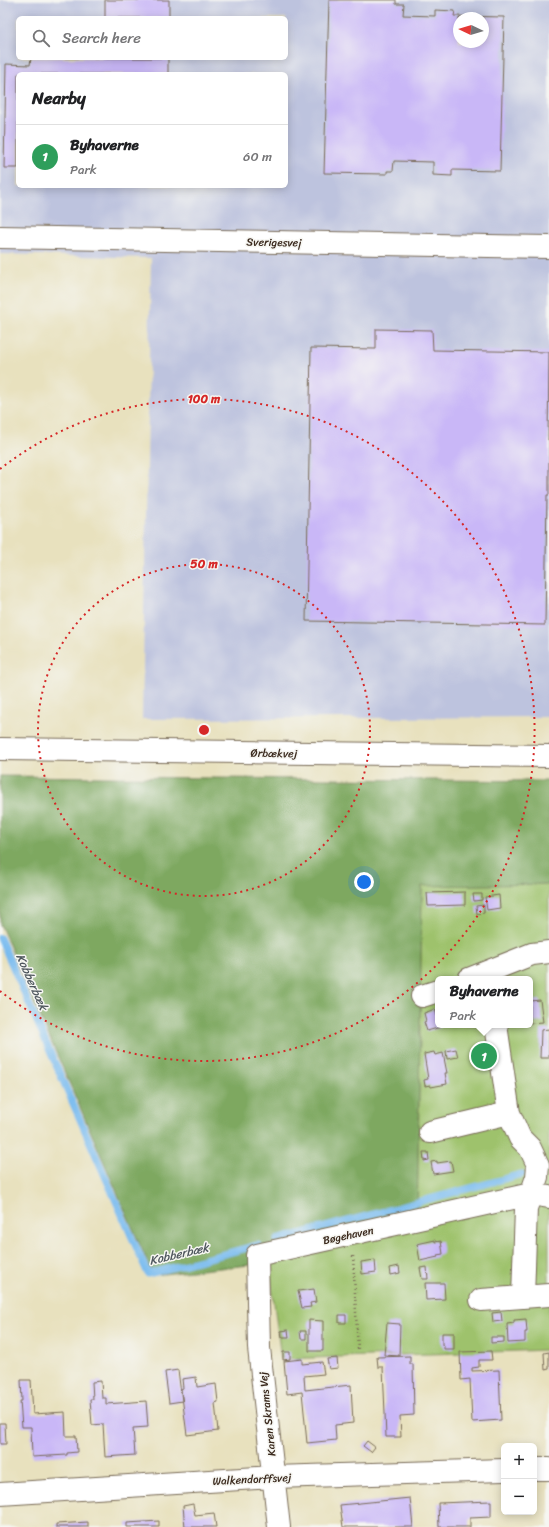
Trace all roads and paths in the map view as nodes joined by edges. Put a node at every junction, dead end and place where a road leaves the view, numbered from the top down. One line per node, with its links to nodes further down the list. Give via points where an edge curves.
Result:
1 (0, 237): 2 (street, Sverigesvej)
2 (549, 247)
3 (0, 749): 4 (street, Ørbækvej)
4 (549, 756)
5 (549, 952): 6 (street, via 532,954)
6 (482, 976)
7 (496, 1028): 8 (street)
8 (509, 1113): 9 (street); 10 (street, via 520,1138)
9 (430, 1132)
10 (539, 1149): 11 (street, via 537,1177)
11 (540, 1196): 12 (street, Bøgehaven); 14 (street, via 526,1208)
12 (352, 1234): 16 (street, Bøgehaven, via 257,1255); 17 (path)
13 (549, 1295): 14 (street)
14 (523, 1297): 15 (street)
15 (481, 1300)
16 (259, 1348): 21 (street, Karen Skrams Vej)
17 (358, 1350)
18 (537, 1469): 19 (street)
19 (549, 1469)
20 (501, 1470): 21 (street, Walkendorffsvej)
21 (274, 1477): 22 (street, Walkendorffsvej); 23 (street, Karen Skrams Vej)
22 (0, 1494)
23 (279, 1527)

